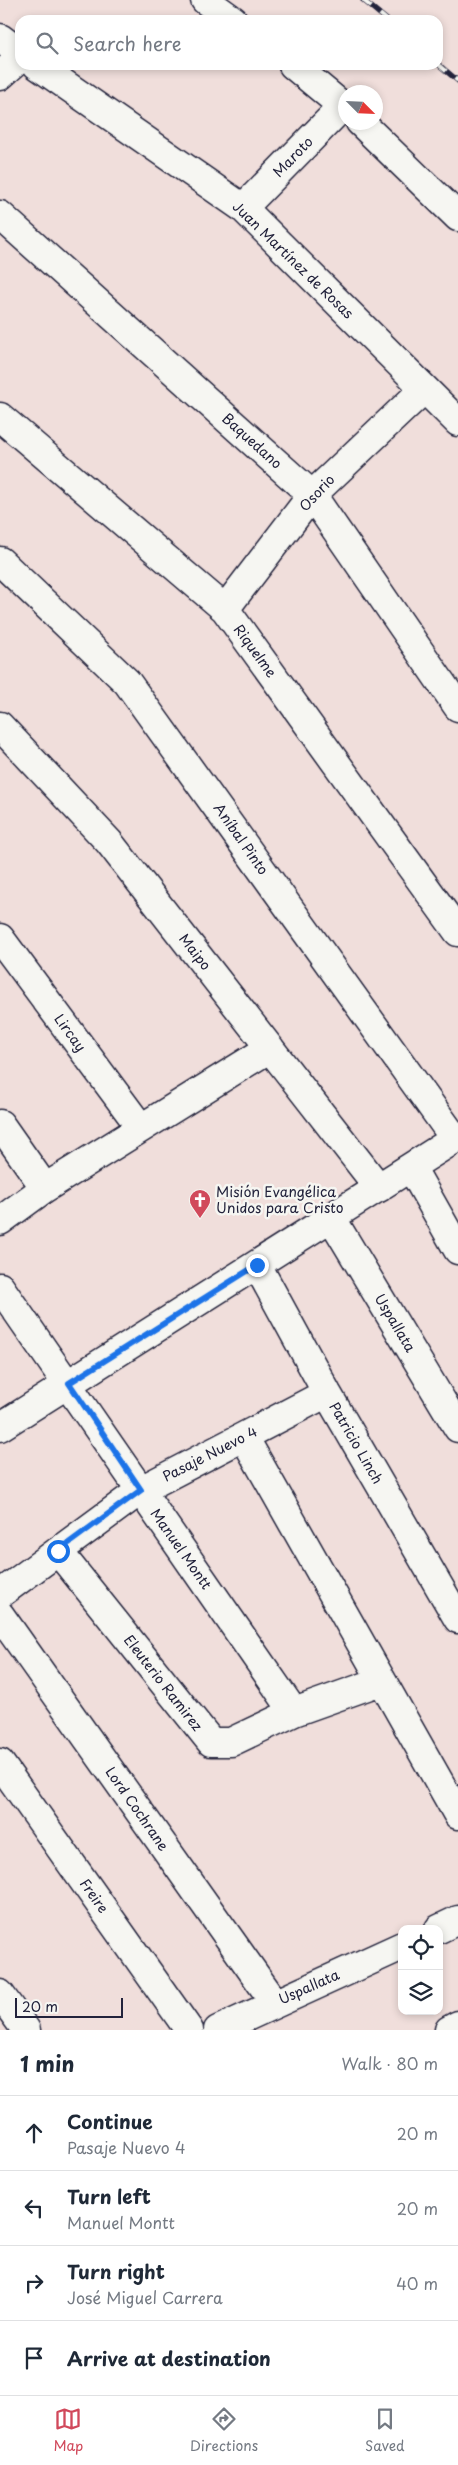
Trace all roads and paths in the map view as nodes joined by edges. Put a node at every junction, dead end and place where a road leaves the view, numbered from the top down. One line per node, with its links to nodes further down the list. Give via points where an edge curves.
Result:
1 (205, 0): 2 (street)
2 (226, 15)
3 (0, 38): 4 (street)
4 (15, 49)
5 (15, 62): 8 (street)
6 (44, 70): 12 (street, Juan Martínez de Rosas)
7 (300, 70): 9 (street)
8 (0, 76)
9 (338, 103)
10 (338, 123): 12 (street, Maroto)
11 (367, 130): 14 (street)
12 (243, 208): 15 (street, Juan Martínez de Rosas)
13 (0, 215): 18 (street, Baquedano)
14 (458, 217)
15 (423, 390): 17 (street, Juan Martínez de Rosas); 18 (street, Osorio)
16 (0, 417): 20 (street, Riquelme)
17 (458, 422)
18 (312, 495): 20 (street, Osorio); 21 (street, Baquedano)
19 (0, 561): 28 (street, Aníbal Pinto, via 127,682)
20 (225, 609): 23 (street, Riquelme)
21 (458, 707)
22 (0, 726): 25 (street, Maipo, via 109,842)
23 (458, 932)
24 (0, 938): 27 (street, Lircay)
25 (270, 1048): 27 (street); 31 (street, Maipo)
26 (0, 1124): 30 (street)
27 (141, 1128): 30 (street)
28 (457, 1138): 29 (street)
29 (411, 1167): 31 (street); 34 (street)
30 (45, 1188): 33 (street)
31 (379, 1188): 32 (street)
32 (332, 1218): 35 (street); 40 (street, Uspallata)
33 (0, 1221)
34 (458, 1250)
35 (257, 1265): 37 (street); 38 (street, Patricio Linch)
36 (0, 1287): 37 (street, Manuel Montt)
37 (69, 1383): 39 (street); 42 (street, Manuel Montt)
38 (327, 1393): 41 (street, Pasaje Nuevo 4); 46 (street, Patricio Linch)
39 (0, 1427)
40 (458, 1428)
41 (244, 1436): 42 (street, Pasaje Nuevo 4); 47 (street)
42 (141, 1490): 43 (street, Pasaje Nuevo 4); 48 (street, Manuel Montt)
43 (58, 1551): 44 (street, Pasaje Nuevo 4); 48 (street, Eleuterio Ramirez, via 211,1742 231,1742)
44 (0, 1594)
45 (0, 1615): 55 (street, Lord Cochrane)
46 (458, 1619)
47 (381, 1681): 48 (street, Eleuterio Ramirez); 50 (street)
48 (294, 1712)
49 (0, 1763): 58 (street, Freire)
50 (458, 1815)
51 (458, 1920): 52 (street)
52 (443, 1927)
53 (398, 1948): 55 (street, Uspallata)
54 (0, 1994): 57 (street)
55 (275, 2003): 59 (street, Uspallata)
56 (458, 2025): 60 (street)
57 (26, 2030)
58 (189, 2030)
59 (218, 2030)
60 (449, 2030)

